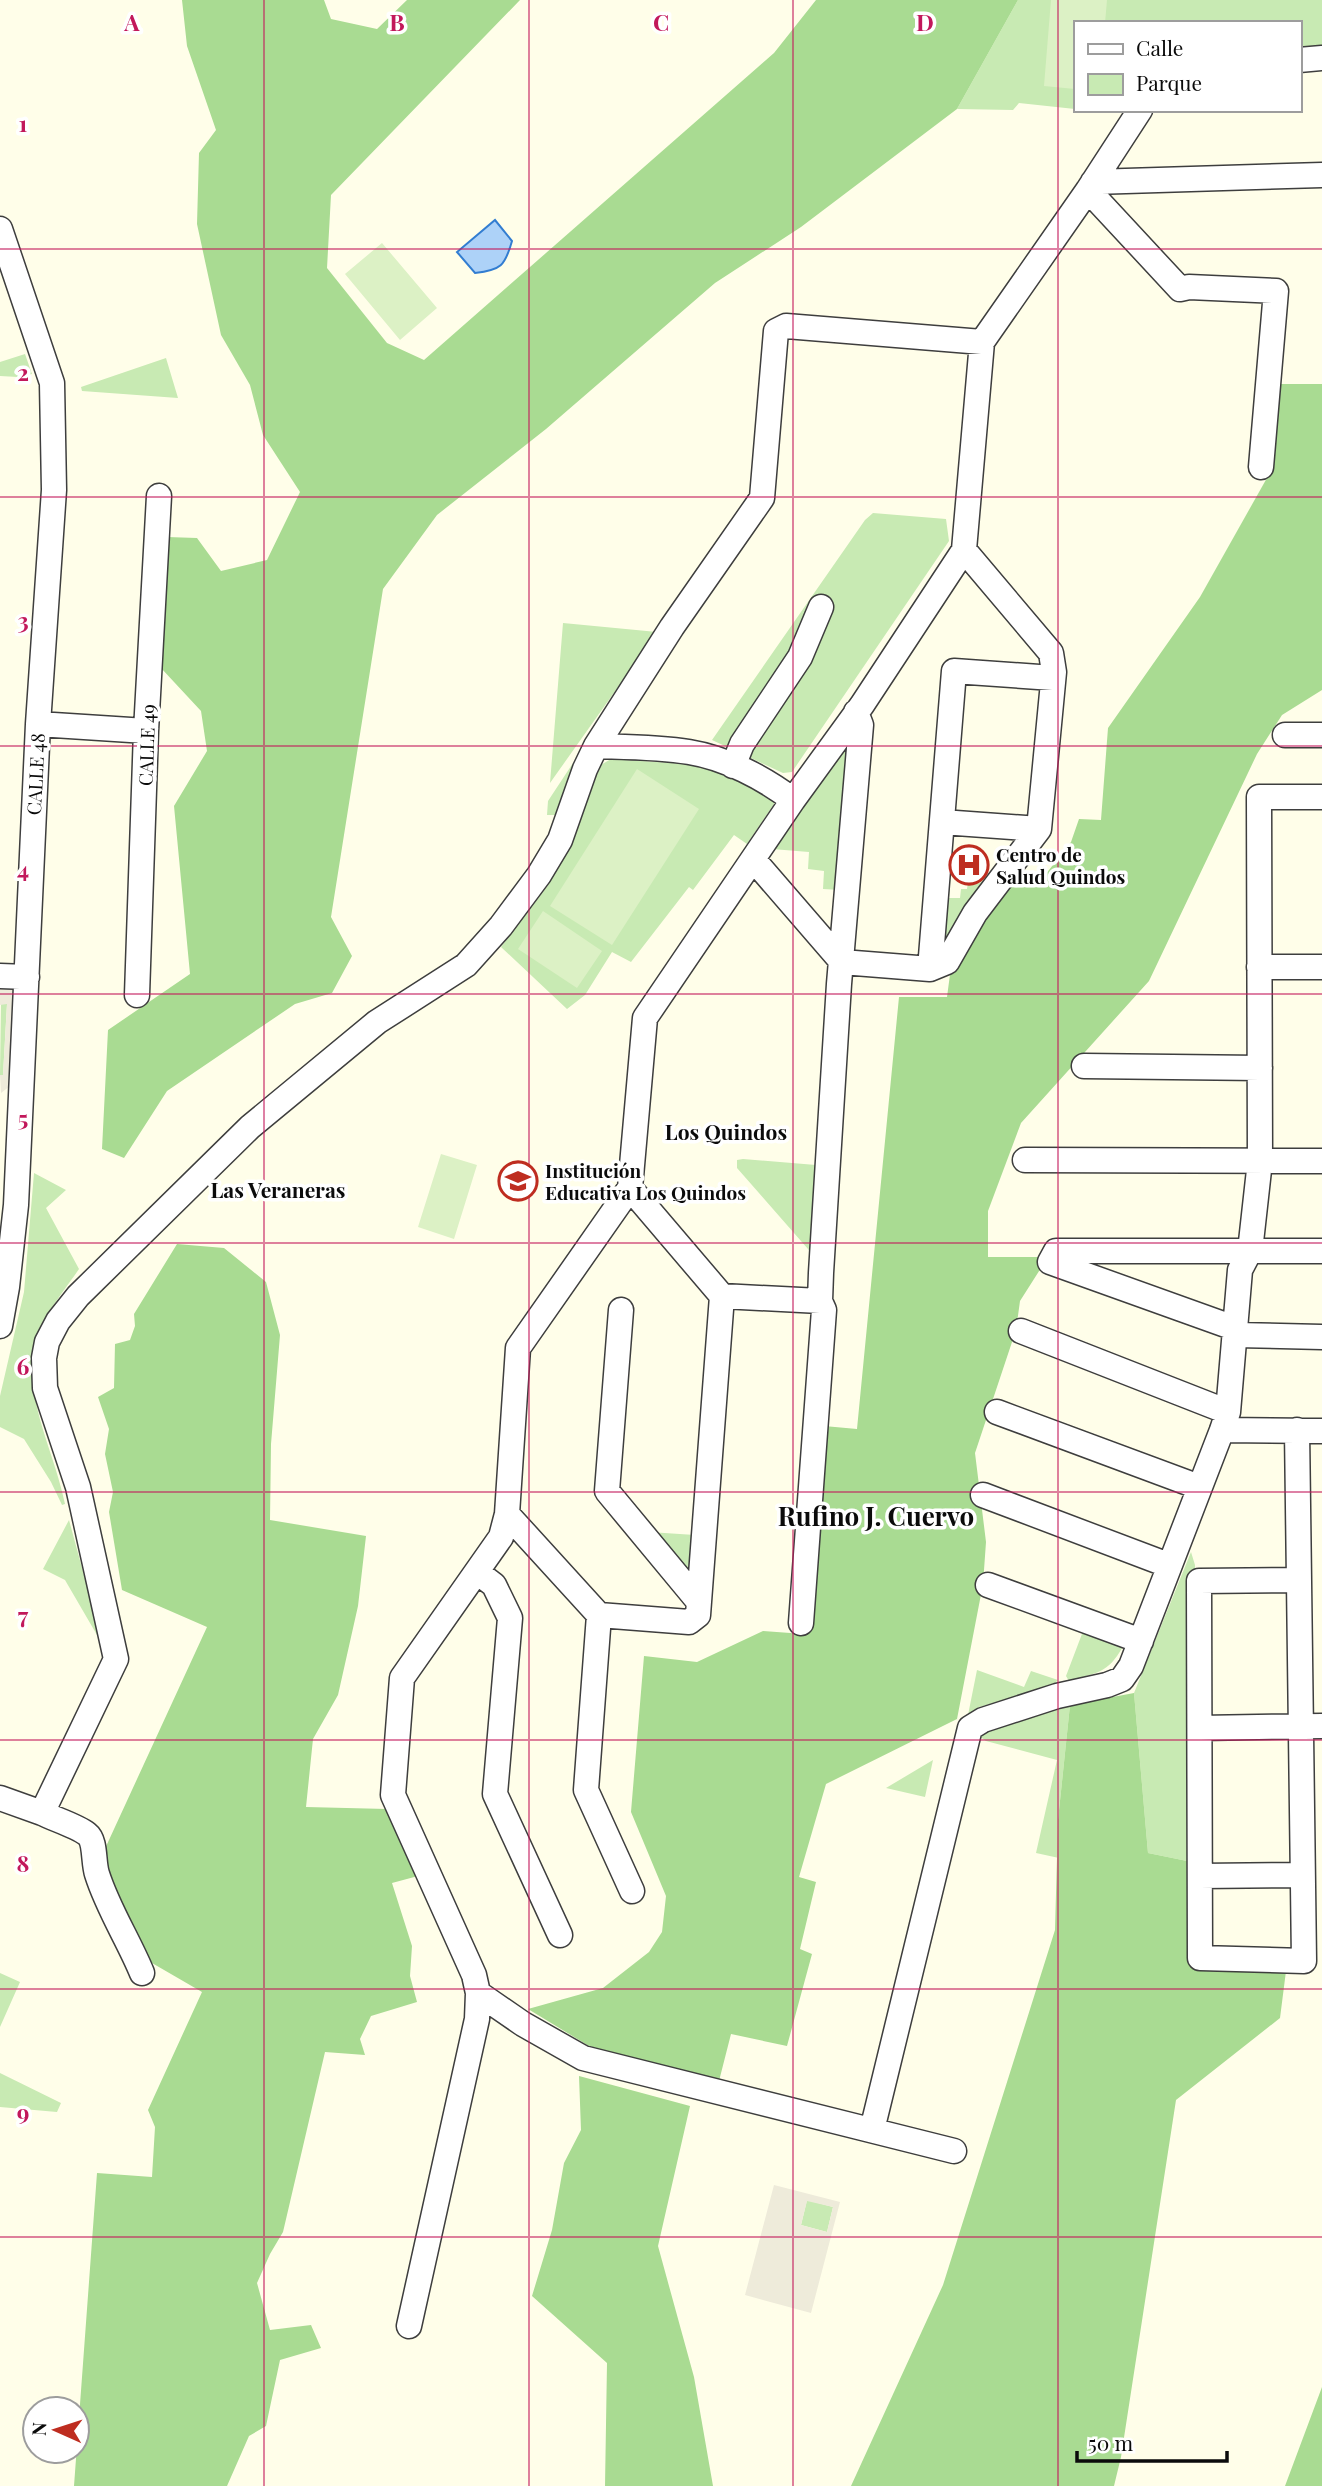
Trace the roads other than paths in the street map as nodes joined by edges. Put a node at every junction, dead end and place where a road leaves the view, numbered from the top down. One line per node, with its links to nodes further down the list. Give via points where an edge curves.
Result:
1 (1322, 58): 2 (street)
2 (1301, 60)
3 (1139, 112): 5 (street)
4 (1322, 175): 5 (street)
5 (1091, 186): 7 (street); 8 (street, via 1180,289 1276,291)
6 (0, 229): 14 (street, CALLE 48, via 52,383 54,490)
7 (982, 342): 10 (street); 18 (street, via 786,326 775,331 762,498)
8 (1261, 467)
9 (159, 496): 15 (street, CALLE 49)
10 (964, 550): 12 (street, via 1051,653); 13 (street)
11 (821, 607): 19 (street, via 800,657 742,744)
12 (1053, 678): 22 (street, via 954,671); 23 (street)
13 (856, 712): 21 (street); 25 (street, via 861,725)
14 (38, 724): 15 (street); 30 (street, CALLE 48)
15 (146, 731): 31 (street, CALLE 49)
16 (1285, 735): 17 (street)
17 (1322, 736)
18 (596, 746): 19 (street, via 687,751); 66 (street, via 561,839 501,926 466,965 377,1022 281,1101 78,1296 47,1342 45,1388 78,1488 116,1658)
19 (733, 766): 21 (street, via 772,784)
20 (1322, 797): 26 (street, via 1259,797)
21 (793, 800): 24 (street)
22 (942, 822): 23 (street); 28 (street)
23 (1039, 829): 28 (street, via 975,913 947,962)
24 (753, 859): 25 (street); 38 (street, via 645,1018)
25 (842, 962): 28 (street); 42 (street)
26 (1259, 967): 27 (street); 33 (street)
27 (1322, 967)
28 (930, 969)
29 (0, 976): 30 (street)
30 (27, 977): 34 (street, CALLE 48)
31 (137, 995)
32 (1084, 1066): 33 (street)
33 (1259, 1068): 36 (street)
34 (10, 1101): 44 (street, CALLE 48, via 16,1205)
35 (1025, 1160): 36 (street)
36 (1260, 1161): 37 (street); 39 (street)
37 (1322, 1161)
38 (630, 1188): 41 (street); 54 (street, via 518,1348)
39 (1250, 1251): 40 (street); 46 (street, via 1240,1269); 46 (street, via 1056,1251 1050,1262)
40 (1322, 1251)
41 (722, 1296): 42 (street); 59 (street)
42 (820, 1301): 61 (street, via 824,1310)
43 (621, 1310): 59 (street, via 607,1491)
44 (0, 1326)
45 (1021, 1331): 49 (street)
46 (1236, 1332): 47 (street); 49 (street)
47 (1322, 1337)
48 (997, 1412): 52 (street)
49 (1225, 1421): 50 (street); 52 (street)
50 (1297, 1430): 51 (street); 57 (street)
51 (1322, 1431)
52 (1199, 1487): 55 (street)
53 (983, 1495): 55 (street)
54 (507, 1514): 56 (street, via 501,1537); 60 (street)
55 (1168, 1565): 62 (street)
56 (477, 1572): 70 (street, via 494,1585 510,1618 495,1794); 72 (street, via 402,1678 393,1795)
57 (1298, 1580): 63 (street); 64 (street, via 1199,1581)
58 (988, 1585): 62 (street)
59 (699, 1602): 60 (street, via 698,1615 689,1622)
60 (599, 1615): 69 (street, via 586,1790)
61 (801, 1623)
62 (1141, 1641): 73 (street, via 1122,1679 1020,1707 970,1728)
63 (1311, 1727): 64 (street); 67 (street)
64 (1200, 1728): 68 (street)
65 (0, 1798): 66 (street)
66 (42, 1813): 71 (street, via 87,1834 94,1844 93,1860 104,1898)
67 (1302, 1875): 68 (street); 68 (street, via 1304,1961 1200,1958)
68 (1200, 1876)
69 (632, 1891)
70 (560, 1935)
71 (142, 1973)
72 (478, 1993): 73 (street, via 583,2058); 75 (street, via 475,2030)
73 (872, 2130): 74 (street)
74 (954, 2151)
75 (409, 2326)

